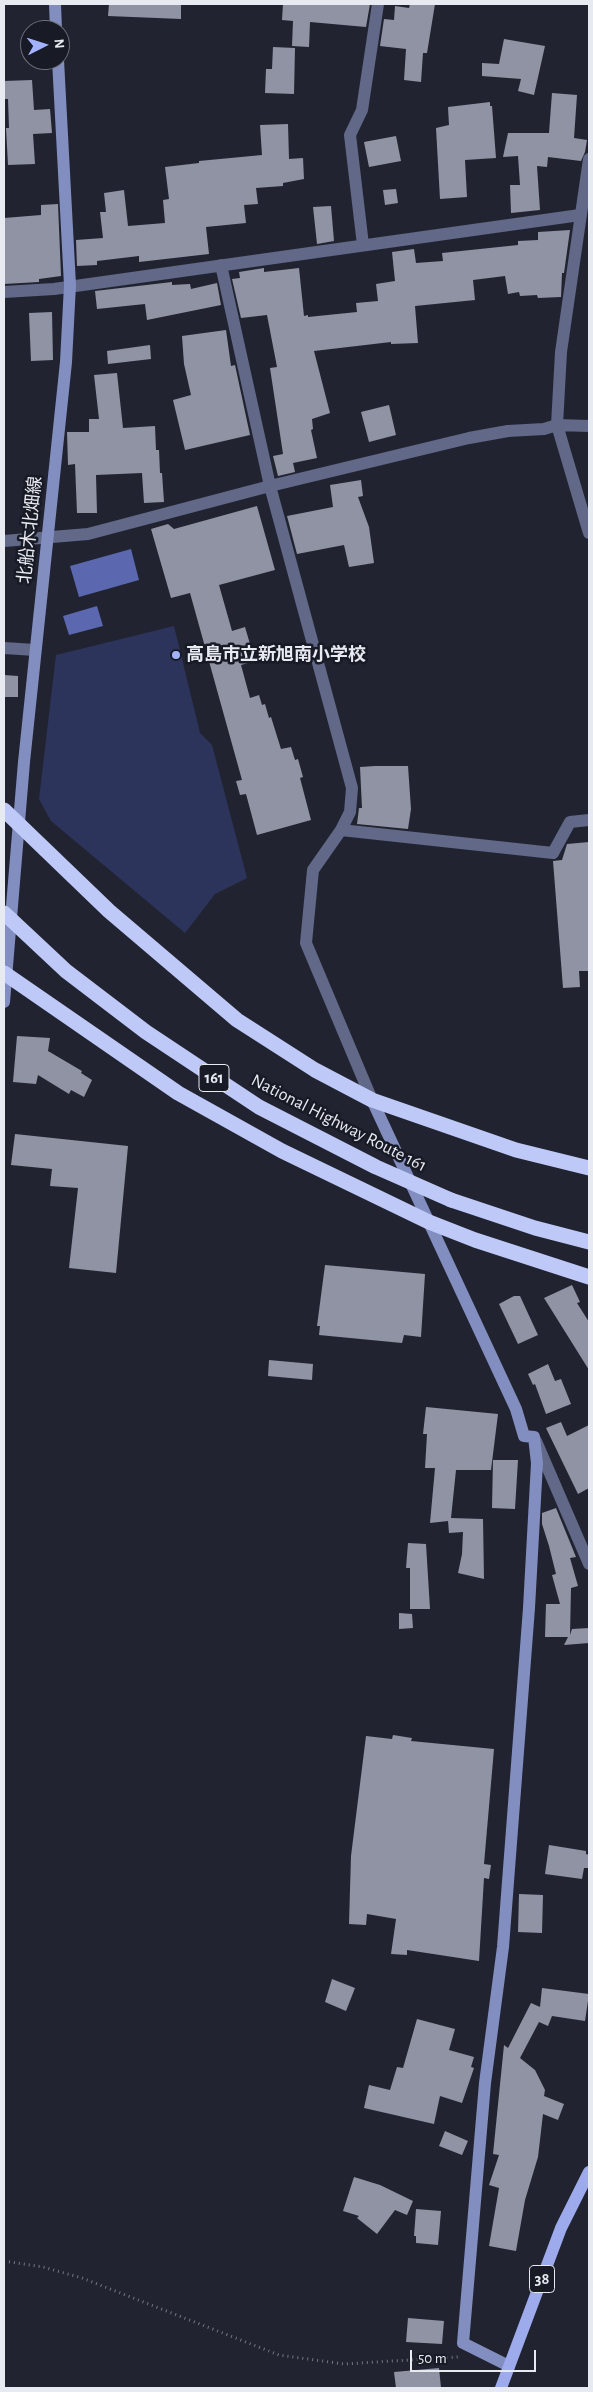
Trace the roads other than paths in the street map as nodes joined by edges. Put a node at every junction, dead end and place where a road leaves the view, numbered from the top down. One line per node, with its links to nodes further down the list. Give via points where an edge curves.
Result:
1 (55, 4): 3 (street)
2 (378, 4): 7 (street, via 362,110 350,135)
3 (56, 20)
4 (59, 70): 9 (street, 北船木北畑線)
5 (589, 159): 6 (street)
6 (580, 214): 7 (street); 11 (street, via 561,352)
7 (363, 245): 8 (street)
8 (221, 265): 9 (street); 13 (street)
9 (70, 285): 10 (street); 15 (street, 北船木北畑線, via 66,362)
10 (4, 292)
11 (557, 425): 12 (street); 13 (street, via 469,438); 14 (street)
12 (589, 426)
13 (270, 486): 15 (street, via 88,534); 22 (street, via 352,788 350,812)
14 (589, 532)
15 (47, 536): 16 (street); 18 (street, 北船木北畑線)
16 (4, 541)
17 (4, 648): 18 (street)
18 (35, 650): 21 (street, 北船木北畑線)
19 (4, 810): 21 (highway)
20 (589, 820): 22 (street, via 570,822 553,854)
21 (18, 823): 24 (street, 北船木北畑線); 26 (highway, via 108,911 236,1020 315,1070)
22 (341, 830): 26 (street, via 313,870 306,943)
23 (4, 913): 29 (highway, National Highway Route 161 / 161, bridge, via 66,971 146,1032 259,1107 376,1167 451,1200)
24 (4, 974): 25 (street, 北船木北畑線); 28 (highway, via 178,1093 282,1151)
25 (4, 1002)
26 (372, 1100): 27 (highway, via 516,1150); 28 (street)
27 (589, 1168)
28 (429, 1222): 30 (highway); 31 (street, via 516,1409 524,1436)
29 (589, 1242)
30 (589, 1277)
31 (534, 1437): 32 (street); 34 (street, via 537,1463 503,1947 485,2083 463,2343)
32 (589, 1564)
33 (589, 2172): 34 (main road, 38, via 561,2228)
34 (509, 2366): 35 (main road, 38)
35 (501, 2388)

